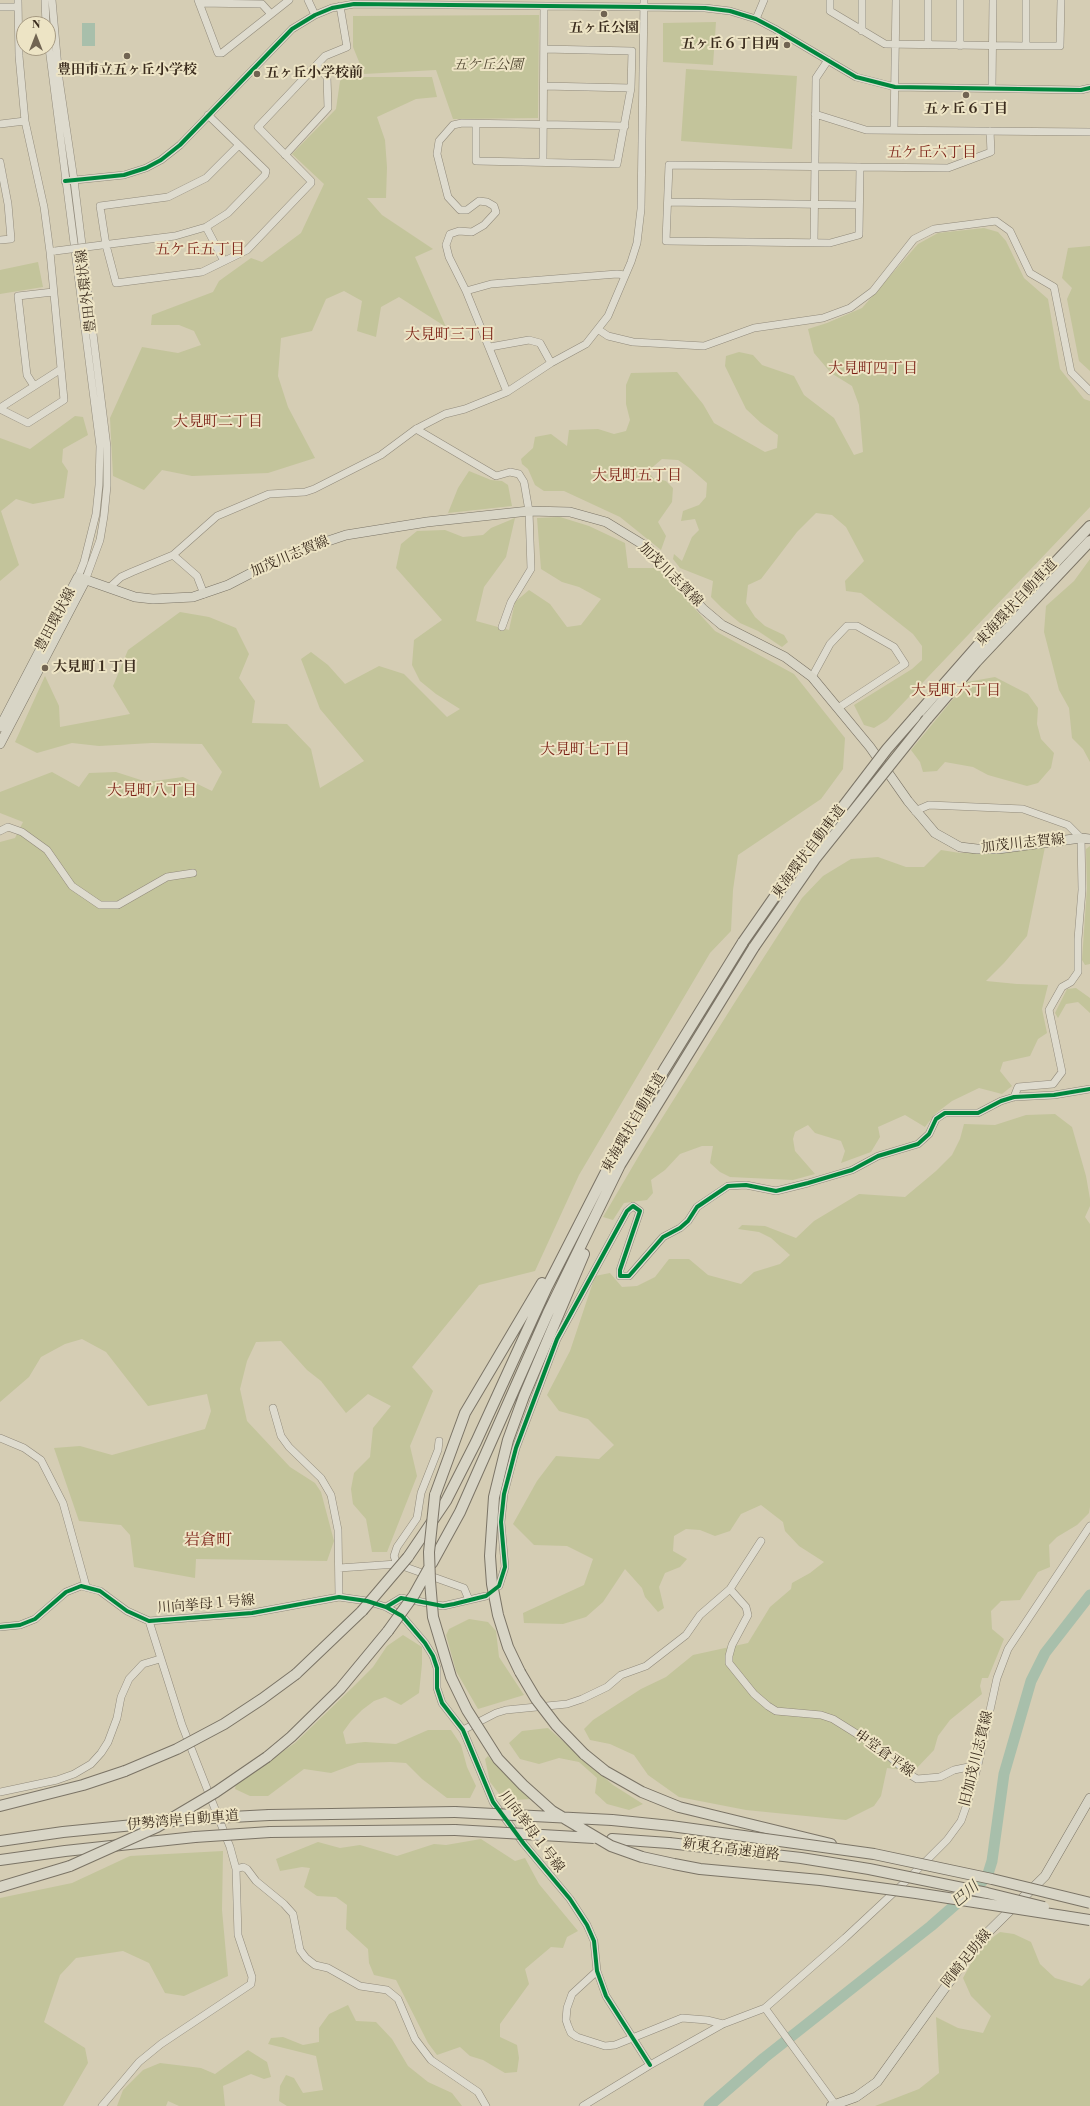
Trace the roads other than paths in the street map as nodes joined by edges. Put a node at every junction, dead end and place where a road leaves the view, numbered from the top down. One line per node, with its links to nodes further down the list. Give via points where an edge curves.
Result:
1 (45, 0): 25 (street)
2 (52, 0): 58 (street, 豊田外環状線, via 59,79)
3 (289, 0): 23 (street)
4 (308, 0): 24 (street)
5 (764, 0): 26 (street)
6 (830, 0): 27 (street, via 830,11)
7 (862, 0): 27 (street)
8 (896, 0): 28 (street)
9 (928, 0): 29 (street)
10 (960, 0): 30 (street)
11 (993, 0): 31 (street)
12 (1026, 0): 32 (street)
13 (1061, 0): 32 (street, via 1060,46)
14 (198, 2): 23 (street, via 262,4); 23 (street, via 218,53 222,53)
15 (468, 2): 16 (street); 20 (street)
16 (495, 2): 21 (street)
17 (18, 3): 22 (street); 44 (street, via 19,56)
18 (582, 3): 19 (street); 21 (street)
19 (644, 3): 26 (street, via 717,9); 69 (street, via 641,209 637,243)
20 (340, 6): 24 (street); 36 (street, via 347,47 325,56)
21 (544, 6): 33 (street)
22 (0, 7)
23 (271, 14)
24 (315, 15): 43 (street, via 292,29)
25 (46, 16)
26 (756, 19): 35 (street)
27 (862, 32): 28 (street, via 885,44)
28 (895, 44): 29 (street); 38 (street)
29 (928, 45): 30 (street)
30 (960, 46): 31 (street)
31 (993, 46): 32 (street); 40 (street)
32 (1026, 46)
33 (544, 49): 37 (street); 39 (street, via 632,50)
34 (50, 56): 59 (street, 豊田外環状線)
35 (828, 60): 38 (street, via 856,77); 42 (street, via 816,78)
36 (316, 66): 53 (street, via 327,77 328,108); 53 (street, via 258,127)
37 (544, 86): 39 (street); 47 (street)
38 (895, 87): 40 (street); 49 (street)
39 (631, 88): 48 (street)
40 (992, 88): 41 (street)
41 (1090, 88)
42 (815, 114): 49 (street, via 866,130); 56 (street)
43 (208, 115): 52 (street); 58 (street, via 173,151 150,166 124,175)
44 (25, 121): 45 (street); 67 (street)
45 (0, 124)
46 (476, 124): 47 (street); 55 (street, via 476,161); 70 (street, via 453,125 439,141 438,154 448,197 454,205 460,210 467,210 479,201 487,202 494,206 496,212 484,225 472,232 459,231 450,234 446,245 449,257)
47 (543, 125): 48 (street); 55 (street)
48 (624, 126): 55 (street, via 617,164)
49 (894, 130): 50 (street)
50 (990, 131): 51 (street); 57 (street, via 990,152 948,168)
51 (1090, 132)
52 (239, 145): 63 (street, via 266,173 228,213); 66 (street, via 206,178 168,197 102,205 100,208)
53 (285, 155): 68 (street, via 312,183 247,250)
54 (0, 162): 64 (street, via 11,239)
55 (543, 162)
56 (815, 167): 57 (street); 60 (street, via 669,165); 61 (street)
57 (860, 167): 62 (street)
58 (74, 180): 59 (street); 85 (street, 豊田外環状線, via 107,447 107,486 100,540)
59 (65, 181): 85 (street, 豊田外環状線, via 100,446 96,514)
60 (668, 202): 61 (street); 65 (street, via 666,241)
61 (814, 205): 62 (street); 65 (street)
62 (859, 205): 65 (street, via 859,235 830,243)
63 (206, 227): 66 (street, via 176,236); 68 (street)
64 (0, 240)
65 (814, 243)
66 (104, 245): 67 (street, bridge); 68 (street, via 117,283 202,272)
67 (52, 251): 71 (street)
68 (224, 261)
69 (625, 276): 70 (street, via 618,274 491,284); 72 (street, via 608,316)
70 (466, 291): 73 (street)
71 (54, 292): 75 (street); 76 (street, via 18,296 27,375)
72 (598, 330): 74 (street, via 586,344); 78 (street, via 608,336 633,342 704,346 754,328 823,318 850,308 874,291 914,239 934,229 996,221 1010,231 1030,273 1054,287 1071,372)
73 (490, 347): 74 (street, via 529,340 540,343); 77 (street)
74 (551, 363): 77 (street)
75 (61, 369): 76 (street); 79 (street, via 64,400 28,423)
76 (34, 386): 79 (street)
77 (507, 392): 80 (street, via 445,414)
78 (1090, 392)
79 (0, 409)
80 (416, 429): 81 (street, via 496,476 510,472 519,474 524,482); 84 (street, via 380,455 314,489 269,494 217,516)
81 (529, 511): 87 (main road, 加茂川志賀線, via 346,534 286,555); 88 (street, via 531,569 511,602); 89 (main road, 加茂川志賀線, via 570,512 592,517 620,530 647,547 722,625 785,657)
82 (1090, 526): 100 (highway, 東海環状自動車道, bridge, via 1004,616 887,749 785,883 743,942 642,1107)
83 (1090, 542): 99 (highway, 東海環状自動車道, bridge, via 976,662 815,859 754,946)
84 (173, 555): 86 (street, via 127,574); 87 (street, via 197,576)
85 (82, 579): 86 (main road, 加茂川志賀線); 91 (main road, 豊田環状線); 92 (main road, 豊田環状線)
86 (109, 588): 87 (main road, 加茂川志賀線, via 154,600 174,600)
87 (204, 594)
88 (502, 627)
89 (812, 677): 90 (main road, 加茂川志賀線); 90 (street, via 830,644 847,626 857,626 894,647 905,664)
90 (838, 708): 93 (main road, 加茂川志賀線, via 870,747)
91 (0, 727)
92 (0, 744)
93 (915, 811): 95 (street, via 929,805 1023,809 1068,825); 95 (main road, 加茂川志賀線, via 935,833 960,847 998,849)
94 (0, 831): 96 (street, via 8,827 22,832 48,850 72,886 100,905 118,905 167,878)
95 (1086, 839): 98 (street, via 1078,972 1071,982 1062,987 1049,1010 1062,1072 1053,1084 1018,1087)
96 (193, 873)
97 (1090, 1089): 98 (street, via 1054,1095)
98 (1014, 1097): 109 (street, via 978,1113 945,1114 936,1118 929,1134 918,1144 878,1156 852,1170 776,1191 746,1185 728,1186 697,1207 680,1228 663,1237 629,1276 620,1276 640,1211 633,1206 627,1211 557,1339 516,1448 504,1494 501,1522 505,1567)
99 (620, 1165): 126 (highway, bridge, via 524,1396 499,1472 491,1527 492,1584 508,1647 536,1699 556,1725 605,1771 642,1792 679,1807); 129 (highway, bridge, via 548,1313 460,1512 414,1595 388,1631 335,1694 291,1737 216,1792 174,1818 127,1842 70,1866)
100 (582, 1216): 122 (highway, bridge, via 446,1501 408,1557 362,1612 296,1674 224,1724 177,1750 76,1787); 131 (highway, bridge, via 563,1242 535,1295 465,1413 435,1495 428,1552 433,1617 451,1677 466,1710 498,1759 552,1811 611,1846 642,1857 700,1869 916,1892)
101 (272, 1408): 107 (street, via 281,1436 321,1478 331,1495 338,1530)
102 (0, 1438): 108 (street, via 24,1448 41,1460 63,1503)
103 (439, 1441): 106 (street, via 421,1493 417,1518 397,1547 394,1556)
104 (1090, 1526): 119 (street, 旧加茂川志賀線, via 1008,1649 997,1678)
105 (760, 1541): 110 (street)
106 (397, 1564): 107 (street); 113 (street, via 464,1588)
107 (339, 1568): 112 (street)
108 (86, 1586): 115 (street, 川向挙母１号線); 116 (street, via 75,1587 66,1592 35,1619 20,1625)
109 (499, 1586)
110 (730, 1589): 118 (street, via 700,1615 686,1635 646,1666 621,1675 607,1687 567,1704 506,1710); 119 (street, 申堂倉平線, via 746,1607 748,1615 732,1645 729,1663 754,1694 768,1706 776,1711 821,1715 833,1719 881,1749 917,1779 940,1778 954,1770)
111 (486, 1596): 113 (street)
112 (339, 1597): 114 (street, 川向挙母１号線, via 367,1600); 115 (street, 川向挙母１号線, via 252,1613)
113 (470, 1600): 114 (street, via 443,1606 401,1598)
114 (386, 1607): 118 (street, 川向挙母１号線, via 402,1616 425,1643 437,1668 437,1688 442,1703)
115 (149, 1621): 117 (street)
116 (0, 1627)
117 (160, 1658): 120 (street, via 144,1664 129,1679 120,1697 117,1718 108,1742 91,1764 57,1780); 128 (street)
118 (463, 1730): 132 (street, 川向挙母１号線, via 493,1802 587,1924 594,1941)
119 (978, 1765): 133 (street, 旧加茂川志賀線, via 961,1821 947,1840)
120 (0, 1792)
121 (1090, 1798): 137 (main road, 岡崎足助線, via 1045,1876 978,1942 876,2082 856,2097)
122 (0, 1806)
123 (366, 1812): 125 (highway, 伊勢湾岸自動車道, bridge, via 194,1819); 126 (highway, 新東名高速道路, bridge, via 455,1812 612,1820 742,1834)
124 (366, 1830): 127 (highway, 伊勢湾岸自動車道, bridge, via 195,1837 65,1850); 131 (highway, 新東名高速道路, bridge, via 455,1830 612,1839 801,1858 987,1893)
125 (0, 1841)
126 (874, 1854): 130 (highway, 新東名高速道路, bridge)
127 (0, 1860)
128 (236, 1869): 138 (street, via 238,1935 252,1977 251,1984 161,2044 140,2062); 139 (street, via 247,1869 256,1881 293,1914 300,1950 306,1958 315,1965 328,1968 360,1986 387,1990 398,1999 415,2040 431,2060 478,2092)
129 (0, 1887)
130 (1090, 1903)
131 (1090, 1920)
132 (597, 1971): 135 (street, 川向挙母１号線, via 606,1996); 135 (street, via 572,1994 566,2020 571,2033 605,2046 615,2045)
133 (767, 2010): 134 (street); 137 (street)
134 (723, 2024): 135 (street, via 682,2018); 136 (street)
135 (632, 2037): 136 (street)
136 (650, 2064): 140 (street)
137 (833, 2105)
138 (102, 2106)
139 (486, 2106)
140 (583, 2106)

